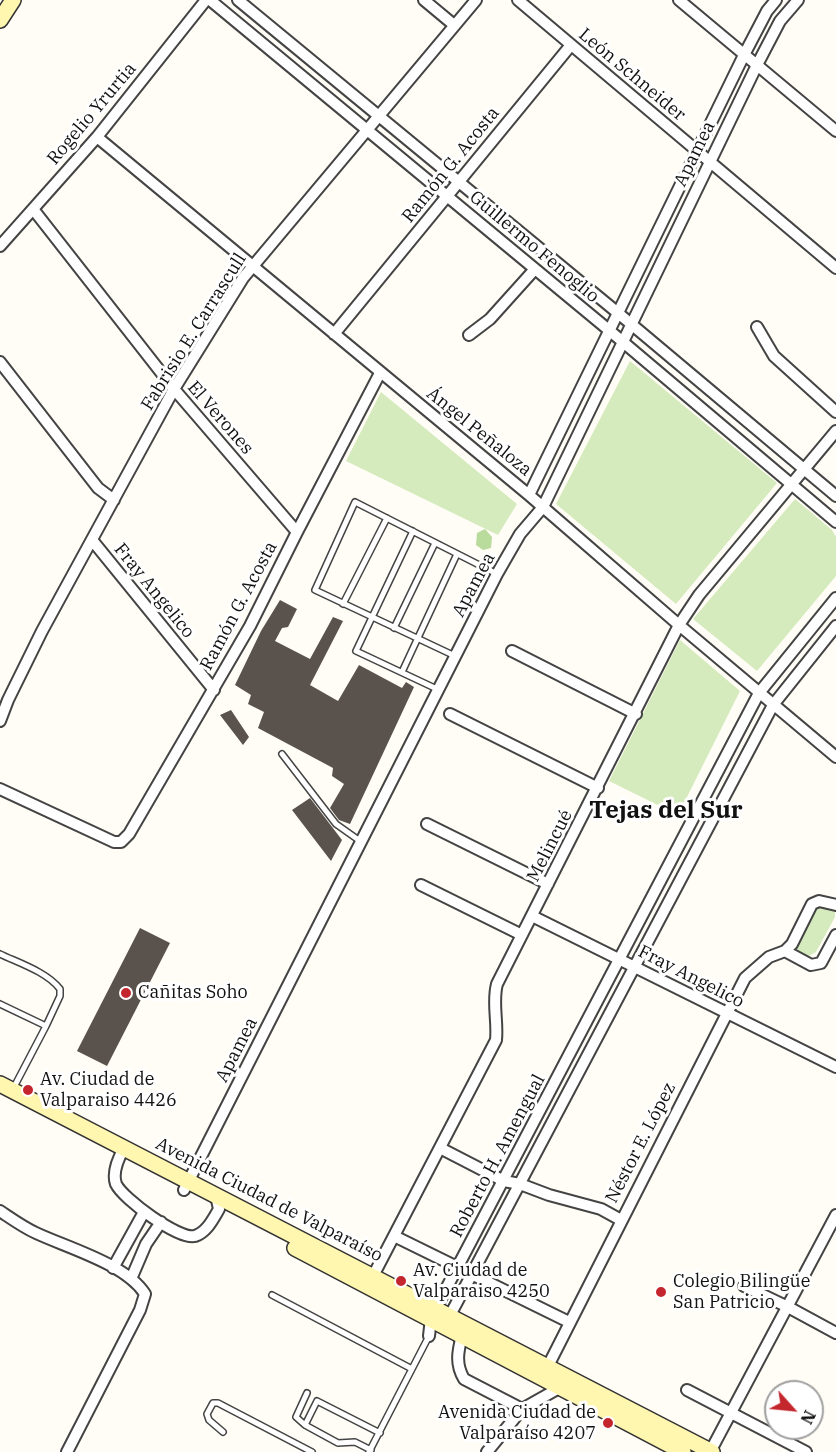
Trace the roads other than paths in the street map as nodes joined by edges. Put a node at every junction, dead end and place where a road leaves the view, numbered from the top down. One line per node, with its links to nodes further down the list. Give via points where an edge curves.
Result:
1 (13, 0): 10 (main road)
2 (208, 0): 16 (street, Guillermo Fenoglio); 18 (street, Rogelio Yrurtia)
3 (238, 0): 15 (street, Guillermo Fenoglio)
4 (424, 0): 11 (street)
5 (476, 0): 11 (street, Fabrisio E. Carrascull)
6 (518, 0): 12 (street, León Schneider)
7 (679, 0): 13 (street)
8 (776, 0): 13 (street, Apamea)
9 (798, 0): 14 (street, Apamea, via 780,21)
10 (0, 20)
11 (454, 25): 15 (street, Fabrisio E. Carrascull)
12 (571, 45): 19 (street, León Schneider); 21 (street, Ramón G. Acosta)
13 (744, 55): 14 (street); 19 (street, Apamea)
14 (757, 65): 17 (street); 20 (street, Apamea)
15 (379, 116): 16 (street, Fabrisio E. Carrascull); 21 (street, Guillermo Fenoglio)
16 (367, 130): 22 (street, Guillermo Fenoglio); 25 (street, Fabrisio E. Carrascull)
17 (836, 131)
18 (97, 137): 23 (street, Rogelio Yrurtia); 25 (street, Ángel Peñaloza)
19 (697, 152): 20 (street, León Schneider); 28 (street, Apamea)
20 (710, 163): 26 (street, León Schneider); 29 (street, Apamea)
21 (459, 181): 22 (street, Ramón G. Acosta); 28 (street, Guillermo Fenoglio)
22 (446, 196): 27 (street, Guillermo Fenoglio); 32 (street, Ramón G. Acosta)
23 (33, 209): 24 (street, Rogelio Yrurtia); 37 (street, El Verones)
24 (0, 246)
25 (252, 266): 32 (street, Ángel Peñaloza); 37 (street, Fabrisio E. Carrascull)
26 (836, 268)
27 (535, 269): 31 (street, Guillermo Fenoglio); 33 (street, via 490,319)
28 (618, 313): 29 (street, Guillermo Fenoglio); 31 (street, Apamea)
29 (632, 324): 34 (street, Apamea); 40 (street, Guillermo Fenoglio)
30 (757, 327): 38 (street, via 774,356)
31 (610, 331): 34 (street, Guillermo Fenoglio); 42 (street, Apamea)
32 (334, 334): 36 (street, Ángel Peñaloza)
33 (468, 335)
34 (623, 342): 41 (street, Guillermo Fenoglio); 45 (street, Apamea)
35 (0, 362): 44 (street, via 99,488)
36 (380, 373): 42 (street, Ángel Peñaloza); 49 (street, Ramón G. Acosta)
37 (174, 389): 44 (street, Fabrisio E. Carrascull); 49 (street, El Verones)
38 (836, 412)
39 (836, 431): 40 (street, Melincué)
40 (805, 469): 41 (street, Melincué); 43 (street, Guillermo Fenoglio)
41 (792, 483): 47 (street, Guillermo Fenoglio); 57 (street, Melincué, via 699,595)
42 (529, 495): 45 (street, Ángel Peñaloza)
43 (836, 496)
44 (114, 500): 50 (street, Fabrisio E. Carrascull)
45 (543, 507): 53 (street, Apamea, via 520,534); 57 (street, Ángel Peñaloza)
46 (387, 518): 48 (lane); 55 (lane); 55 (lane, via 355,502 315,590)
47 (836, 522)
48 (412, 531): 51 (lane); 56 (lane)
49 (297, 532): 64 (street, Ramón G. Acosta)
50 (92, 540): 64 (street, Fray Angelico); 70 (street, Fabrisio E. Carrascull, via 42,631)
51 (435, 543): 52 (lane); 59 (lane)
52 (457, 554): 53 (lane); 60 (lane)
53 (497, 574): 62 (street, Apamea)
54 (836, 598): 66 (street, Roberto H. Amengual)
55 (343, 604): 56 (lane)
56 (370, 616): 59 (lane); 63 (lane, via 356,651)
57 (679, 625): 66 (street, Ángel Peñaloza); 69 (street, Melincué)
58 (836, 626): 67 (street, Roberto H. Amengual)
59 (394, 628): 60 (lane)
60 (418, 639): 62 (lane); 63 (lane)
61 (512, 651): 69 (street)
62 (455, 656): 65 (street, Apamea)
63 (402, 672): 65 (lane)
64 (213, 690): 74 (street, Ramón G. Acosta, via 121,842)
65 (439, 690): 76 (street, Apamea)
66 (759, 693): 67 (street, Ángel Peñaloza); 85 (street, Roberto H. Amengual)
67 (773, 705): 72 (street, Ángel Peñaloza); 86 (street, Roberto H. Amengual)
68 (450, 714): 73 (street)
69 (636, 714): 73 (street, Melincué)
70 (0, 721)
71 (282, 754): 76 (lane, via 336,824)
72 (836, 758)
73 (598, 788): 77 (street, Melincué)
74 (0, 789)
75 (427, 824): 77 (street)
76 (362, 842): 96 (street, Apamea)
77 (548, 884): 80 (street, Melincué)
78 (421, 885): 81 (street)
79 (836, 905): 83 (street, Néstor E. López, via 819,901 813,904)
80 (532, 916): 81 (street, Melincué); 85 (street, Fray Angelico)
81 (522, 935): 92 (street, Melincué, via 494,994 496,1040)
82 (836, 935): 83 (street, via 821,963 816,965)
83 (785, 951): 88 (street, Néstor E. López, via 752,970)
84 (0, 954): 89 (lane, via 60,989)
85 (620, 959): 86 (street, Fray Angelico); 94 (street, Roberto H. Amengual)
86 (635, 967): 88 (street, Fray Angelico); 95 (street, Roberto H. Amengual)
87 (0, 1004): 89 (lane)
88 (726, 1013): 90 (street, Fray Angelico); 101 (street, Néstor E. López)
89 (46, 1026): 91 (lane)
90 (836, 1067)
91 (4, 1090): 93 (main road, Avenida Ciudad de Valparaíso)
92 (440, 1148): 94 (street); 103 (street, Melincué)
93 (122, 1153): 96 (main road, Avenida Ciudad de Valparaíso); 99 (street, via 116,1183)
94 (504, 1181): 95 (street); 105 (street, Roberto H. Amengual)
95 (520, 1184): 101 (street, via 601,1209); 106 (street, Roberto H. Amengual)
96 (186, 1186): 97 (main road, Avenida Ciudad de Valparaíso)
97 (217, 1202): 102 (street, via 209,1225 196,1236 185,1236); 107 (main road, Avenida Ciudad de Valparaíso); 112 (main road, Avenida Ciudad de Valparaíso)
98 (0, 1211): 104 (street, via 23,1227)
99 (144, 1212): 102 (street); 104 (street)
100 (836, 1215): 111 (street)
101 (621, 1220): 113 (street, Néstor E. López)
102 (161, 1222): 108 (street, via 146,1244)
103 (394, 1236): 105 (street); 107 (street, Melincué)
104 (113, 1268): 108 (street)
105 (457, 1268): 106 (street); 112 (street, Roberto H. Amengual)
106 (472, 1275): 112 (street, Roberto H. Amengual); 113 (street)
107 (373, 1276): 112 (main road, Avenida Ciudad de Valparaíso)
108 (131, 1279): 128 (street, via 146,1294)
109 (744, 1286): 111 (street)
110 (272, 1295): 118 (lane)
111 (788, 1307): 114 (street); 123 (street)
112 (440, 1317): 115 (main road, Avenida Ciudad de Valparaíso); 116 (street, Roberto H. Amengual); 117 (main road, Avenida Ciudad de Valparaíso)
113 (569, 1322): 117 (street, Néstor E. López)
114 (836, 1333)
115 (462, 1335): 119 (main road, Avenida Ciudad de Valparaíso); 122 (street, via 457,1355 464,1379)
116 (429, 1336): 118 (lane)
117 (547, 1368): 132 (main road, Avenida Ciudad de Valparaíso)
118 (412, 1369): 126 (lane)
119 (561, 1387): 122 (street); 131 (main road, Avenida Ciudad de Valparaíso)
120 (687, 1390): 123 (street)
121 (307, 1393): 124 (lane, via 296,1417)
122 (522, 1409): 130 (street)
123 (732, 1412): 132 (street); 133 (street)
124 (305, 1425): 126 (lane, via 317,1401); 127 (lane, via 338,1443 356,1442)
125 (223, 1432): 129 (lane, via 207,1414 213,1403)
126 (380, 1433): 127 (lane)
127 (370, 1451)
128 (67, 1452)
129 (312, 1452)
130 (487, 1452)
131 (683, 1452)
132 (711, 1452)
133 (806, 1452)

